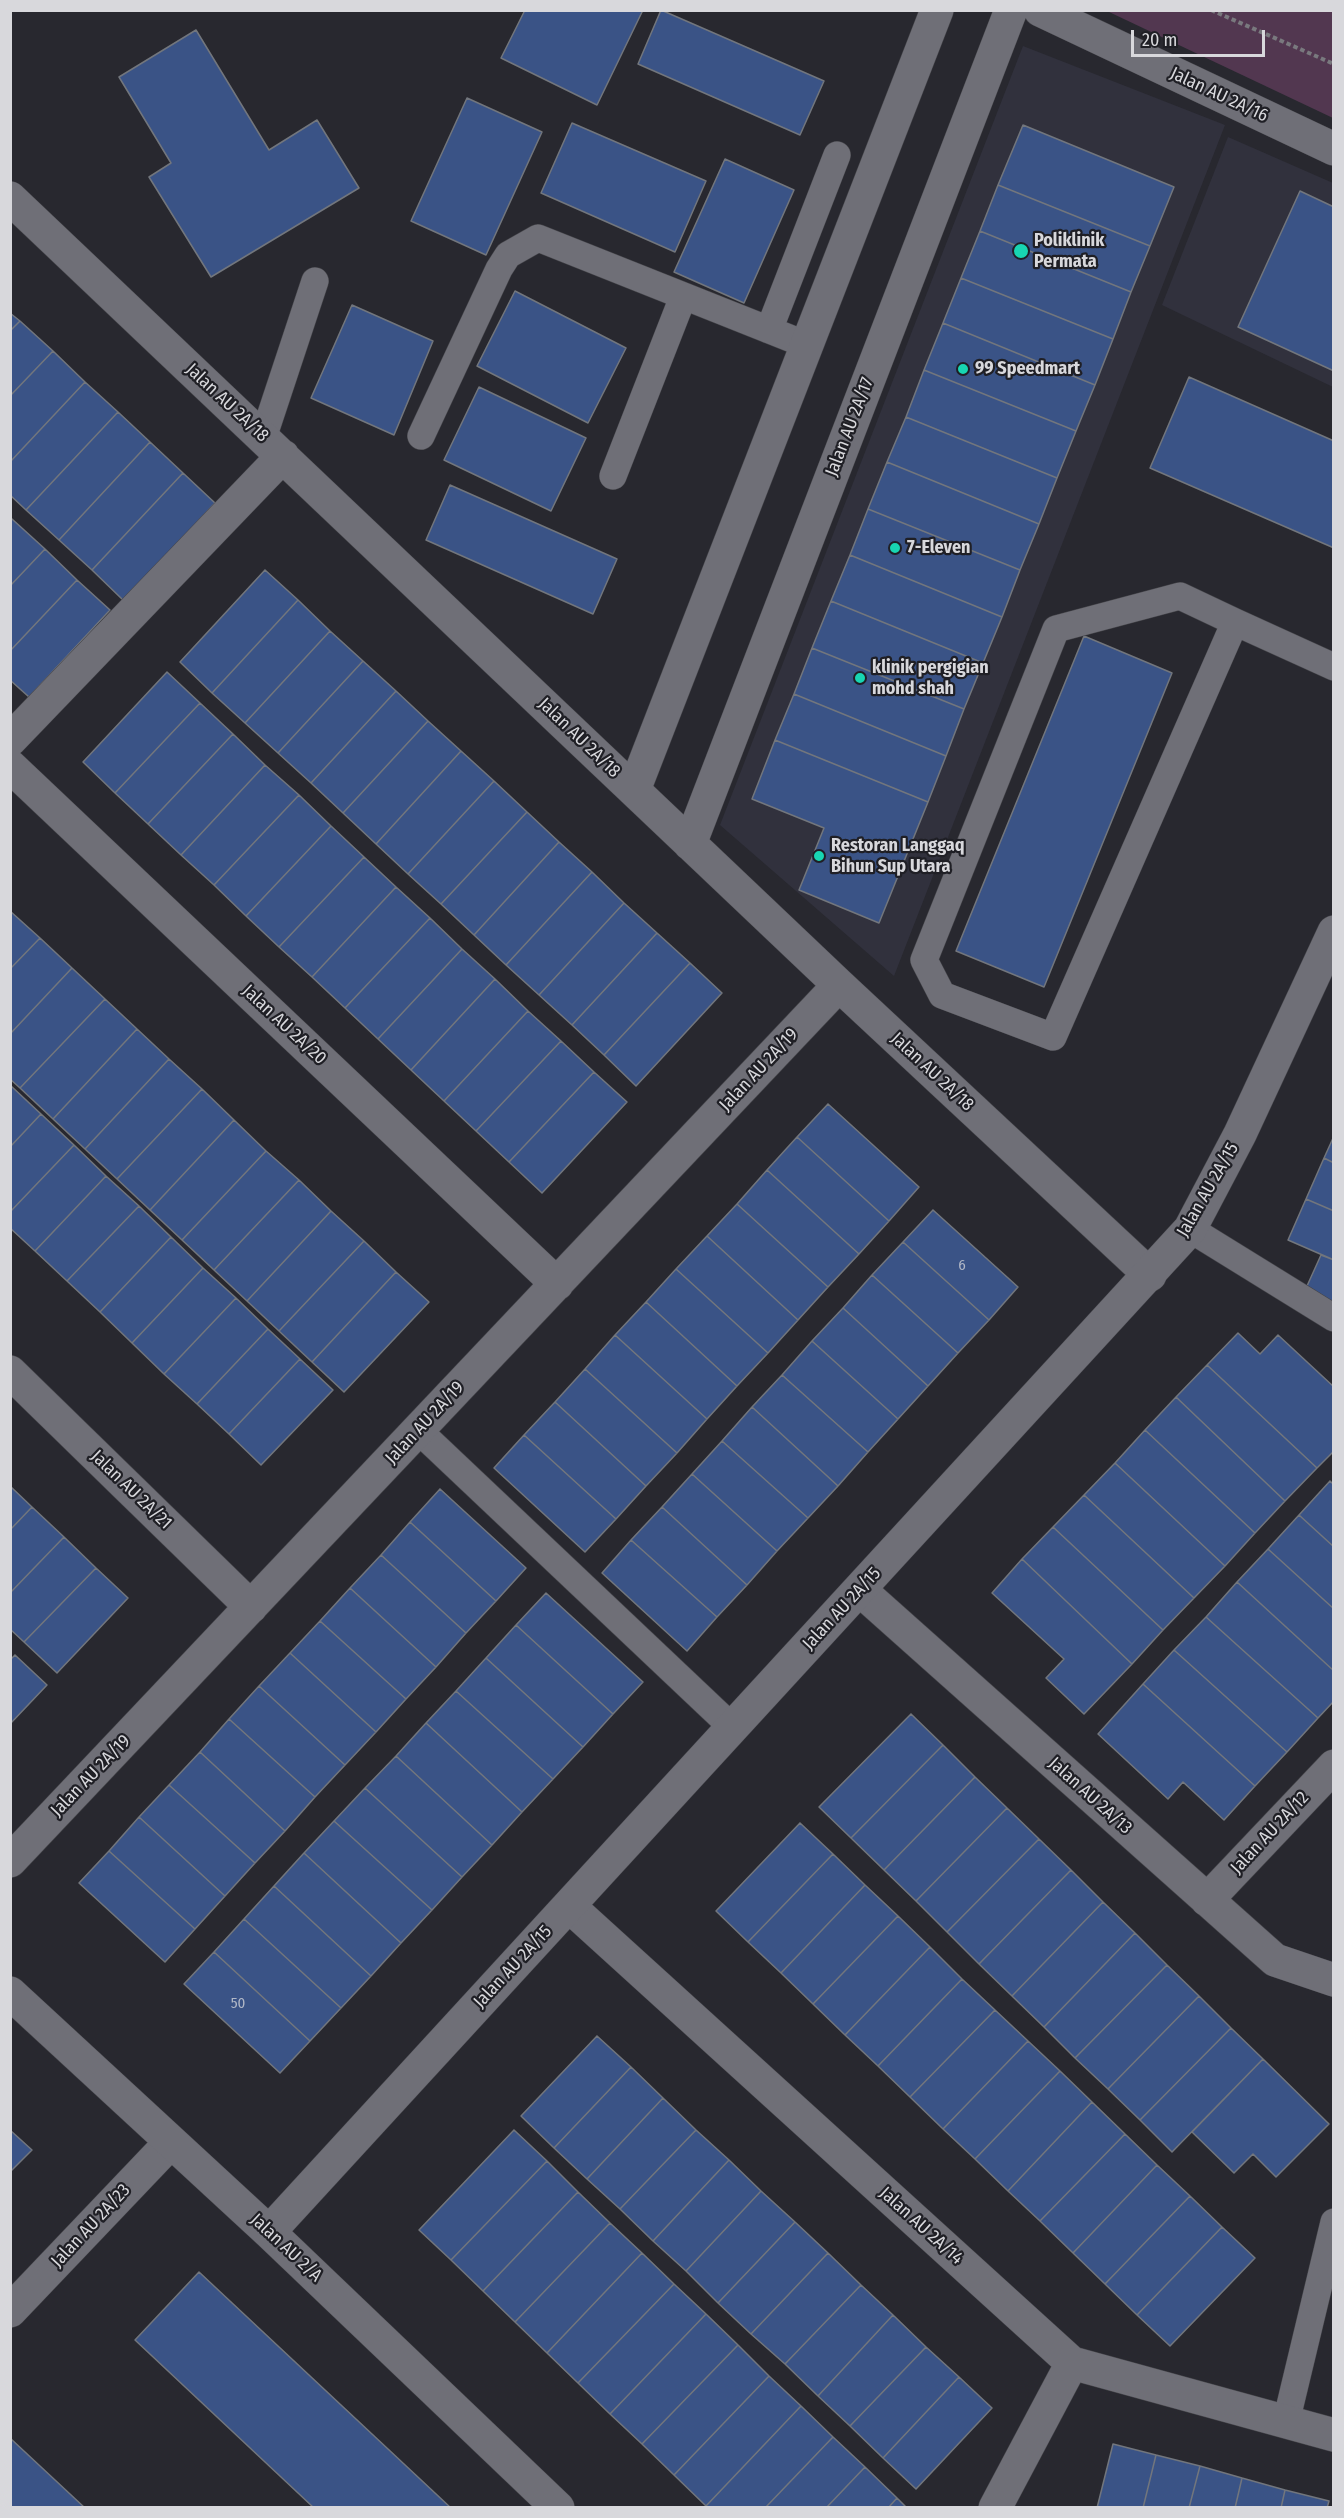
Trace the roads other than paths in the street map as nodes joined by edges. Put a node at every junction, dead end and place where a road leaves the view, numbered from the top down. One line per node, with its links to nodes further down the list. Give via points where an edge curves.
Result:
1 (937, 10): 10 (street)
2 (1011, 10): 19 (street, Jalan AU 2A/17)
3 (1040, 10): 4 (street, Jalan AU 2A/16)
4 (1334, 149)
5 (837, 155): 9 (lane)
6 (10, 198): 12 (street, Jalan AU 2A/18)
7 (315, 281): 12 (lane)
8 (683, 297): 9 (lane); 11 (lane, via 537,238 520,246 499,269); 13 (lane)
9 (769, 330): 10 (lane)
10 (807, 345): 18 (street)
11 (421, 436)
12 (273, 447): 16 (street); 18 (street, Jalan AU 2A/18)
13 (613, 476)
14 (1235, 622): 14 (lane, via 1180,596 1056,629 924,960 942,995 1053,1038); 15 (lane)
15 (1334, 667)
16 (10, 740)
17 (10, 766): 24 (street, Jalan AU 2A/20)
18 (634, 790): 19 (street, Jalan AU 2A/18)
19 (690, 844): 21 (street, Jalan AU 2A/18)
20 (1334, 932): 22 (street, Jalan AU 2A/15, via 1240,1134)
21 (839, 985): 23 (street, Jalan AU 2A/18); 24 (street, Jalan AU 2A/19)
22 (1190, 1229): 23 (street, Jalan AU 2A/15); 25 (lane)
23 (1150, 1275): 28 (street, Jalan AU 2A/15)
24 (557, 1284): 27 (street, Jalan AU 2A/19)
25 (1334, 1318)
26 (10, 1372): 29 (street, Jalan AU 2A/21)
27 (418, 1431): 29 (street, Jalan AU 2A/19); 30 (lane)
28 (860, 1590): 30 (street, Jalan AU 2A/15); 33 (street, Jalan AU 2A/13)
29 (251, 1607): 32 (street, Jalan AU 2A/19)
30 (732, 1728): 34 (street, Jalan AU 2A/15)
31 (1334, 1766): 33 (street, Jalan AU 2A/12)
32 (10, 1861)
33 (1207, 1900): 35 (street, Jalan AU 2A/13, via 1275,1960)
34 (569, 1906): 39 (street, Jalan AU 2A/15); 41 (street, Jalan AU 2A/14)
35 (1334, 1980)
36 (10, 1993): 37 (street, Jalan AU 2/A)
37 (171, 2142): 39 (street, Jalan AU 2/A); 40 (street, Jalan AU 2A/23)
38 (1334, 2222): 42 (lane)
39 (269, 2232): 44 (street, Jalan AU 2/A)
40 (10, 2311)
41 (1072, 2363): 42 (street, Jalan AU 2A/14); 45 (street)
42 (1286, 2422): 43 (street, Jalan AU 2A/14)
43 (1334, 2435)
44 (558, 2508)
45 (995, 2508)

